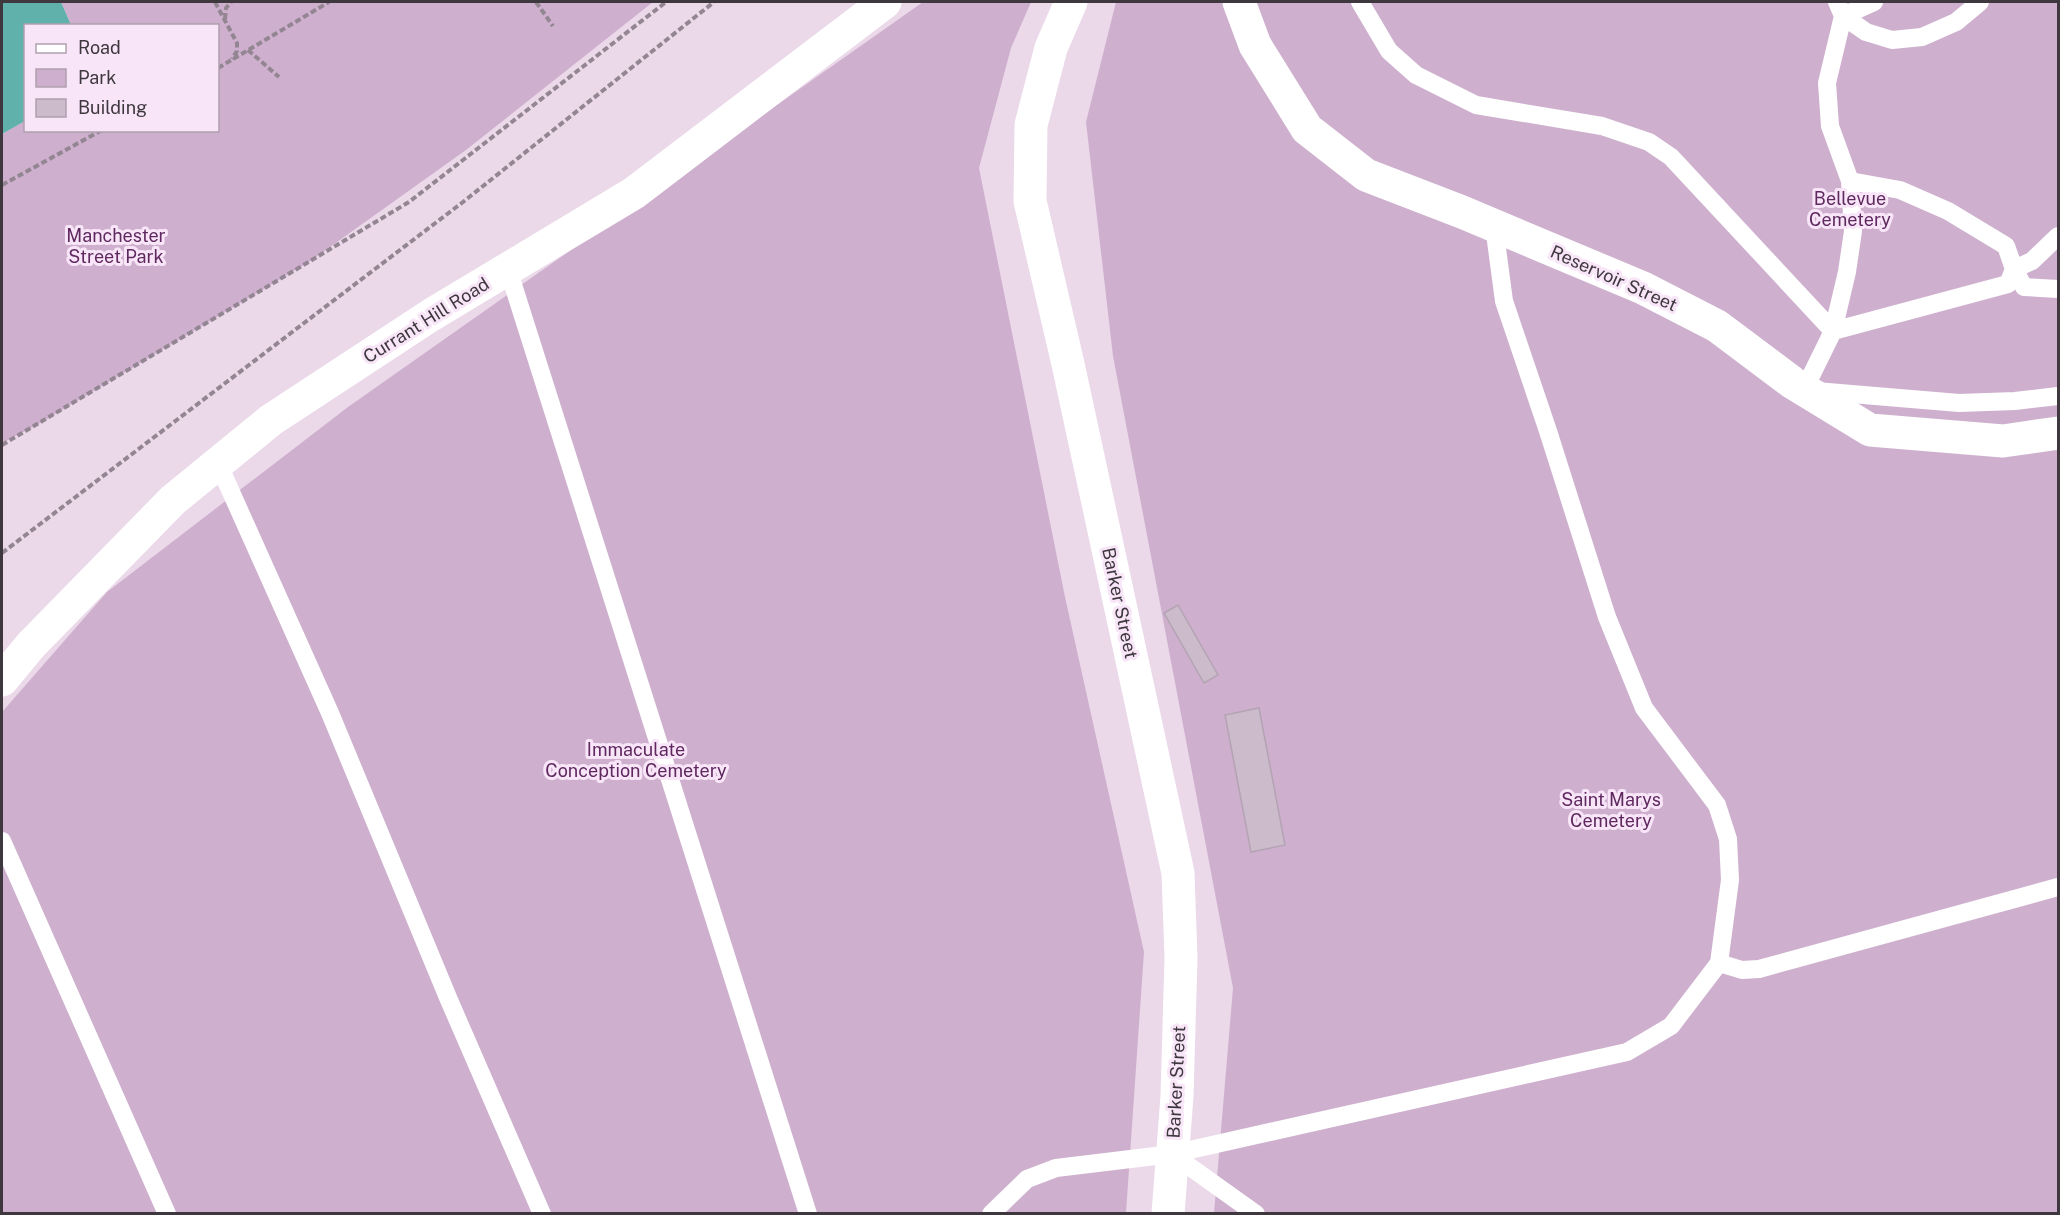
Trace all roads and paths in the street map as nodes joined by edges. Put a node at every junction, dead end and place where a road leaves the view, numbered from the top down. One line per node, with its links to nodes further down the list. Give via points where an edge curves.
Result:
1 (216, 2): 14 (path)
2 (231, 2): 14 (path)
3 (328, 2): 16 (path)
4 (536, 2): 15 (path)
5 (666, 2): 32 (path, via 410,202)
6 (714, 2): 34 (path, via 463,202)
7 (885, 2): 25 (main road, Currant Hill Road, via 634,193)
8 (1071, 2): 39 (main road, Barker Street, via 1051,48 1031,125 1030,201 1178,873 1181,958)
9 (1239, 2): 23 (main road, Reservoir Street, via 1255,45 1307,129 1366,175)
10 (1360, 2): 28 (lane, via 1389,51 1416,75 1476,105 1602,126 1648,142 1671,157)
11 (1874, 2): 13 (lane)
12 (1980, 2): 13 (lane, via 1956,22 1922,37 1892,40 1866,32)
13 (1840, 9): 21 (lane, via 1827,83 1830,126)
14 (225, 20): 17 (path, via 237,43)
15 (554, 26)
16 (248, 50): 17 (path); 19 (path)
17 (232, 60): 18 (path)
18 (219, 67)
19 (279, 77)
20 (98, 132): 22 (path)
21 (1850, 181): 26 (lane, via 1900,190 1948,211 2006,246); 28 (lane, via 1853,231 1848,272)
22 (2, 185)
23 (1494, 226): 29 (main road, Reservoir Street, via 1643,288 1717,326); 38 (lane, via 1504,301 1607,617 1644,708 1717,805 1728,839 1730,880)
24 (2058, 237): 26 (lane, via 2032,261)
25 (508, 268): 33 (main road, Currant Hill Road, via 271,420); 42 (lane)
26 (2014, 269): 27 (lane, via 2024,287); 28 (lane, via 2008,284)
27 (2058, 289)
28 (1833, 331): 29 (lane)
29 (1804, 390): 30 (lane, via 1959,403); 31 (main road, Reservoir Street, via 1870,430 2003,441)
30 (2058, 396)
31 (2058, 433)
32 (2, 445)
33 (218, 463): 35 (main road, Currant Hill Road, via 173,500 31,645); 41 (lane, via 330,712)
34 (2, 553)
35 (2, 680)
36 (2, 841): 40 (lane)
37 (2058, 887): 38 (lane, via 1759,969 1742,970)
38 (1719, 963): 39 (lane, via 1671,1026 1627,1052)
39 (1172, 1154): 43 (lane, via 1056,1168 1027,1179); 44 (main road, Barker Street); 45 (lane)
40 (167, 1214)
41 (542, 1214)
42 (808, 1214)
43 (991, 1214)
44 (1168, 1214)
45 (1256, 1214)

